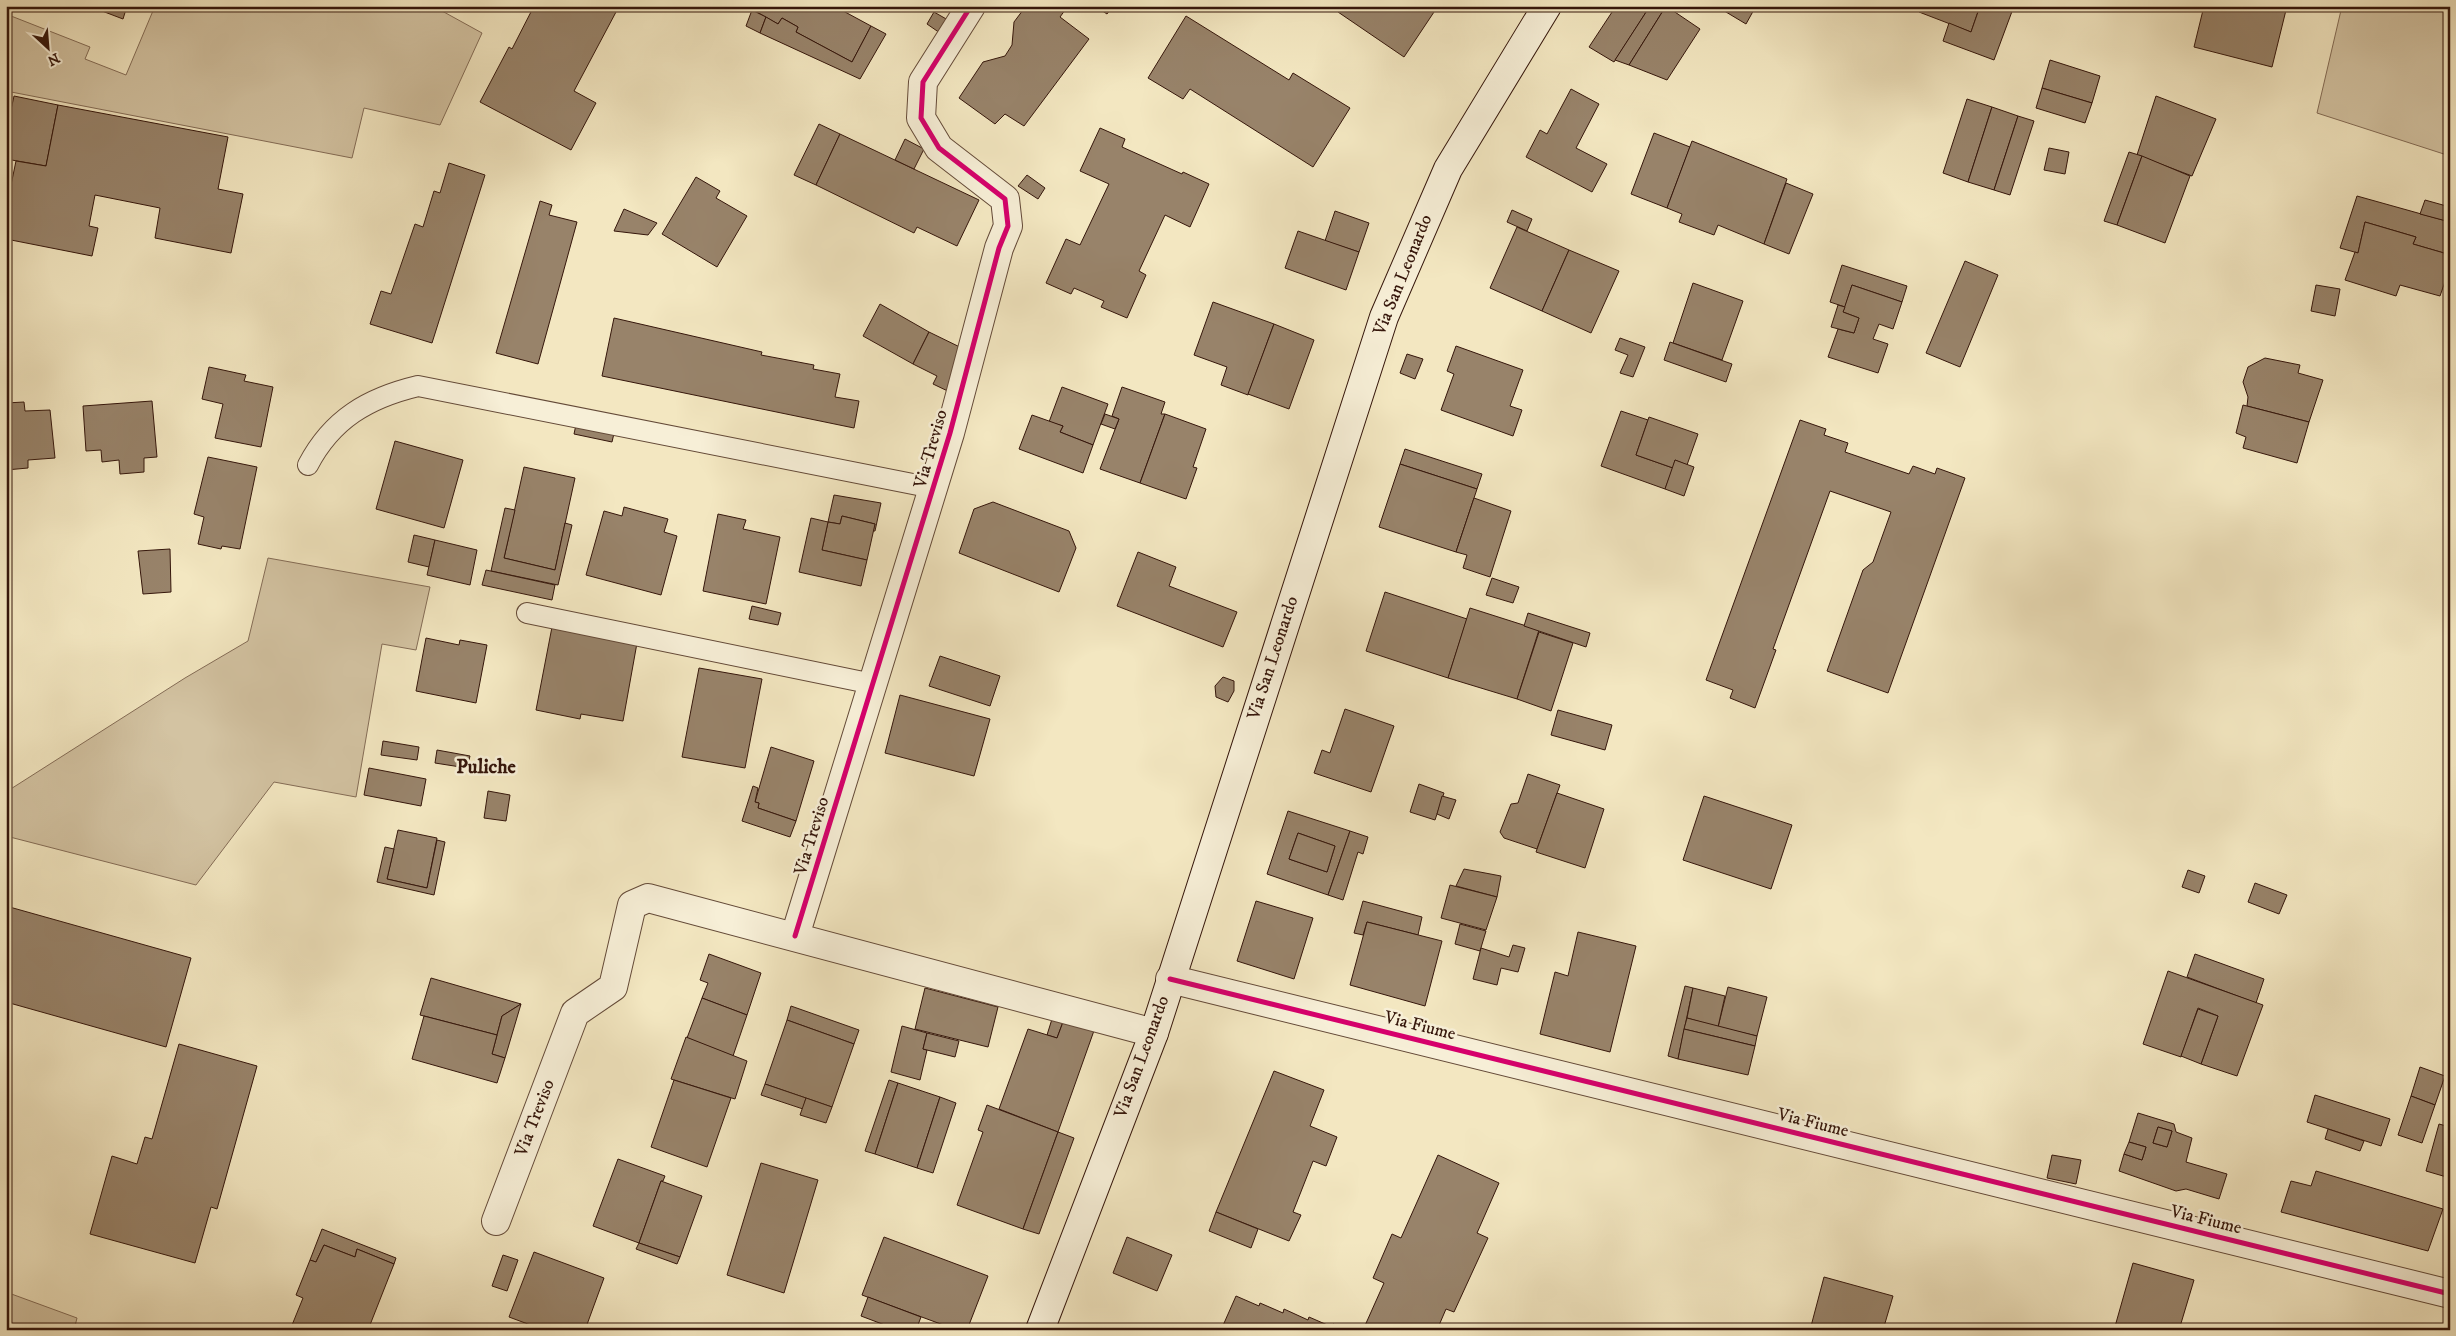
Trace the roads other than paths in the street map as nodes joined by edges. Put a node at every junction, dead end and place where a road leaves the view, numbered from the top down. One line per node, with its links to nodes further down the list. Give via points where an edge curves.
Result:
1 (971, 6): 4 (street, Via Treviso, via 923,82 921,118 939,148 1005,199 1008,226 999,248)
2 (1547, 6): 8 (street, Via San Leonardo, via 1448,169 1384,317)
3 (308, 465): 4 (lane, via 319,444 344,418 396,391 418,386)
4 (933, 488): 6 (street, Via Treviso)
5 (527, 613): 6 (lane)
6 (873, 684): 7 (street, Via Treviso)
7 (795, 936): 9 (street, Via Treviso); 10 (street, Via Treviso, via 648,898 632,905 613,987 575,1013)
8 (1170, 979): 9 (street, Via San Leonardo); 11 (street, Via Fiume)
9 (1154, 1033): 12 (street, Via San Leonardo)
10 (496, 1222)
11 (2450, 1294)
12 (1040, 1330)

